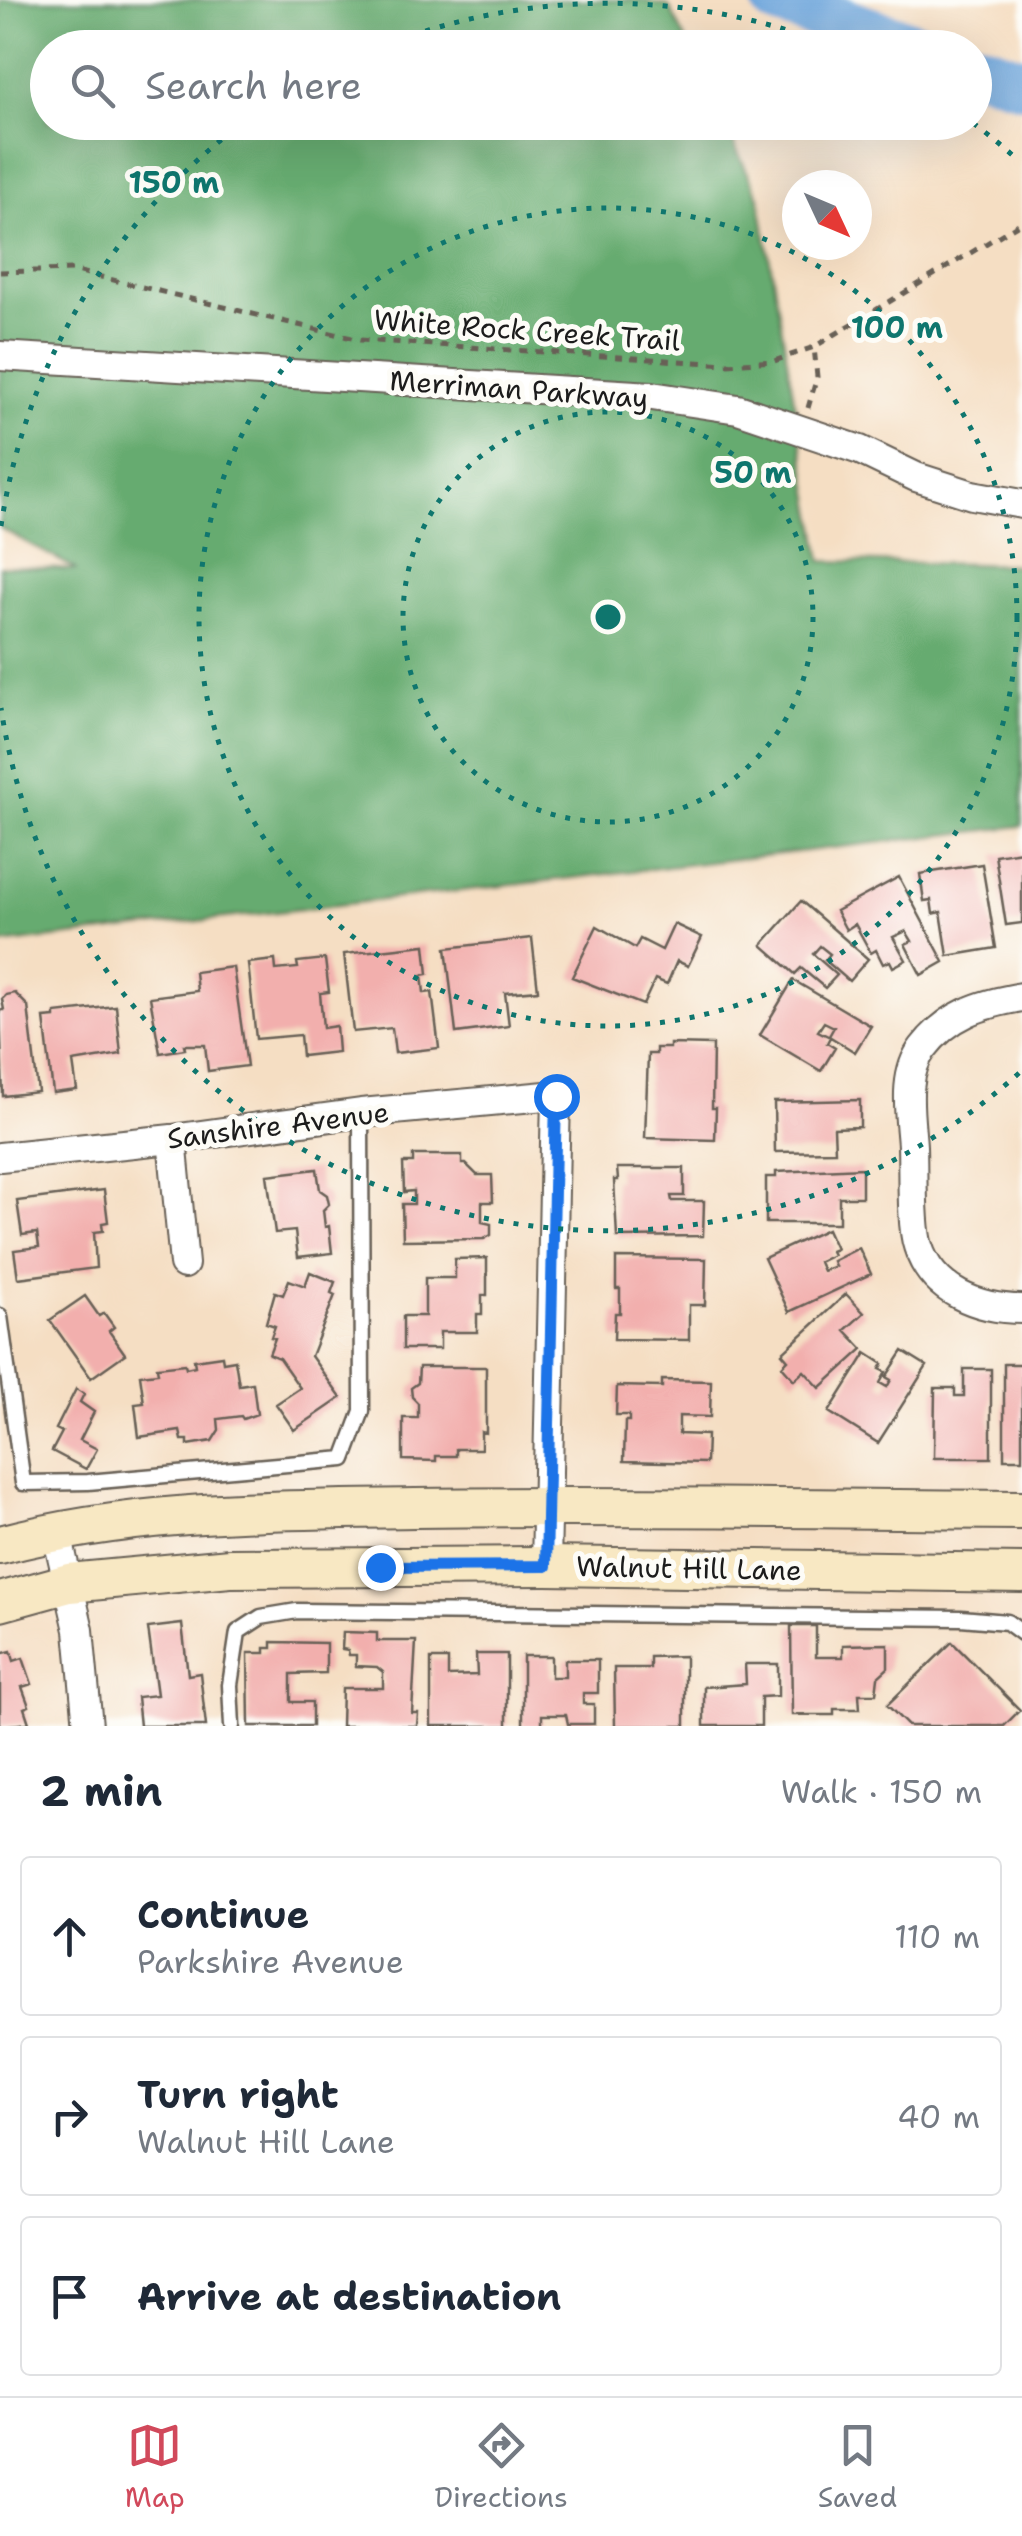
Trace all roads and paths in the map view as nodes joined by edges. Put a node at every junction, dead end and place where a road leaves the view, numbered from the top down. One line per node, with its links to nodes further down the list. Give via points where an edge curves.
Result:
1 (1022, 222): 3 (path, White Rock Creek Trail)
2 (0, 272): 3 (path, White Rock Creek Trail, via 72,270 360,340 726,364 774,361)
3 (814, 347): 5 (path, via 817,377)
4 (0, 356): 5 (street, Merriman Parkway, via 652,396 738,409)
5 (802, 428): 6 (street, Merriman Parkway, via 916,477)
6 (1022, 504)
7 (1022, 997): 12 (street, via 980,1004 948,1021 920,1052 909,1086 918,1246 936,1277 967,1302)
8 (361, 1113): 9 (street, Sanshire Avenue); 13 (lane, via 362,1411 344,1459 22,1483); 14 (street, Sanshire Avenue, via 556,1096)
9 (172, 1139): 10 (street, Sanshire Avenue); 11 (street)
10 (0, 1158)
11 (184, 1264)
12 (1022, 1310)
13 (0, 1316)
14 (549, 1506): 15 (main road); 16 (main road, via 228,1511); 18 (street)
15 (1022, 1510)
16 (56, 1530): 17 (main road); 20 (street)
17 (0, 1545)
18 (546, 1566): 19 (main road, Walnut Hill Lane); 20 (main road, Walnut Hill Lane, via 230,1568)
19 (1022, 1572)
20 (69, 1583): 21 (main road, Walnut Hill Lane); 23 (street)
21 (0, 1602)
22 (1022, 1633): 24 (lane, via 1007,1622 961,1618 297,1612 261,1617 238,1632)
23 (88, 1726)
24 (232, 1726)

